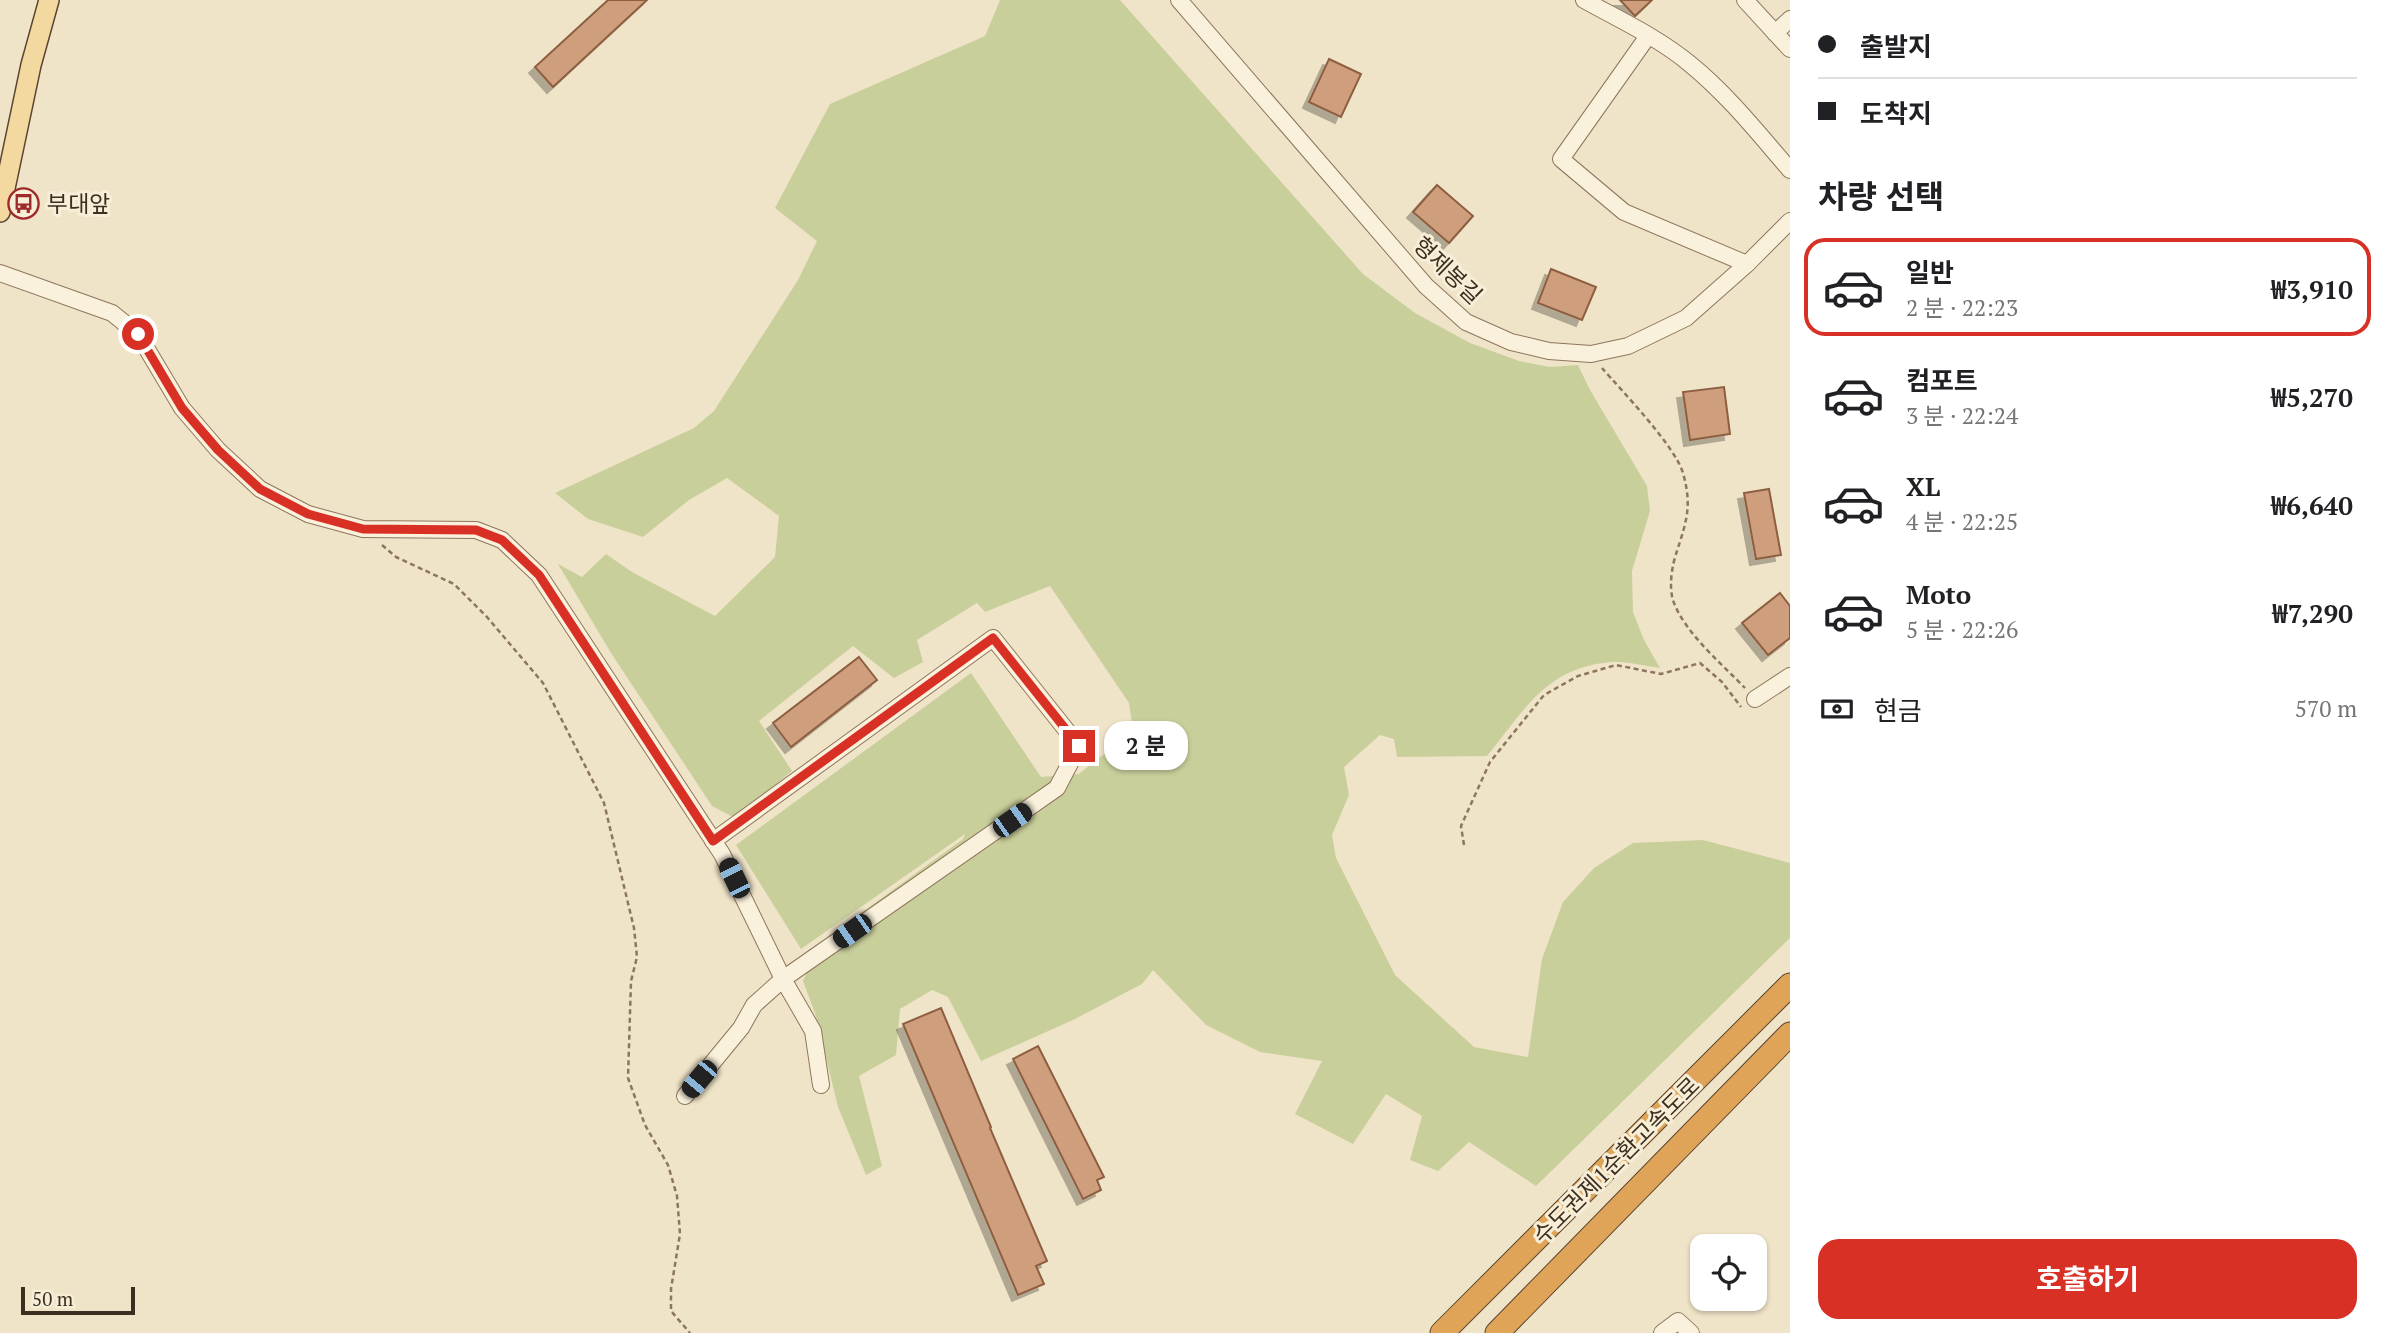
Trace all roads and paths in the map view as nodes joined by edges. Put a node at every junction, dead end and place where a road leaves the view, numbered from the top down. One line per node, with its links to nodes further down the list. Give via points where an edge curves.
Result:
1 (49, 0): 10 (main road)
2 (1179, 0): 14 (street, 형제봉길, via 1391,247 1466,322 1511,342)
3 (1584, 0): 7 (street)
4 (1745, 0): 6 (street)
5 (1790, 19): 6 (street)
6 (1775, 33): 8 (street)
7 (1648, 36): 9 (street, via 1688,62 1723,93); 12 (street, via 1561,159 1624,212)
8 (1790, 49)
9 (1790, 170)
10 (0, 212)
11 (1790, 221): 12 (street, 형제봉길)
12 (1747, 264): 14 (street, 형제봉길, via 1686,318 1628,346)
13 (0, 273): 15 (street, via 112,313 138,334 191,419 260,489 308,514)
14 (1591, 354): 17 (path, via 1665,442 1682,470 1687,522 1676,554 1672,600 1684,623)
15 (363, 529): 18 (street, via 476,530 502,540 539,575); 25 (path, via 396,557 454,584 487,618 543,683 604,803 637,957 631,981 628,1078 677,1196 680,1234 671,1311)
16 (1790, 676): 17 (street)
17 (1755, 699): 19 (path, via 1741,708 1700,663 1661,674 1616,665 1578,676 1544,695 1490,762 1461,826)
18 (713, 841): 20 (street); 20 (street, via 993,638 1079,746 1057,789)
19 (1464, 845)
20 (783, 979): 23 (street, via 813,1031); 24 (street, via 754,1005 741,1028)
21 (1790, 985): 26 (highway, 수도권제1순환고속도로)
22 (1790, 1034): 27 (highway, 수도권제1순환고속도로)
23 (821, 1085)
24 (685, 1096)
25 (690, 1333)
26 (1442, 1333)
27 (1497, 1333)
28 (1662, 1333): 29 (street, via 1678,1321)
29 (1691, 1333)

